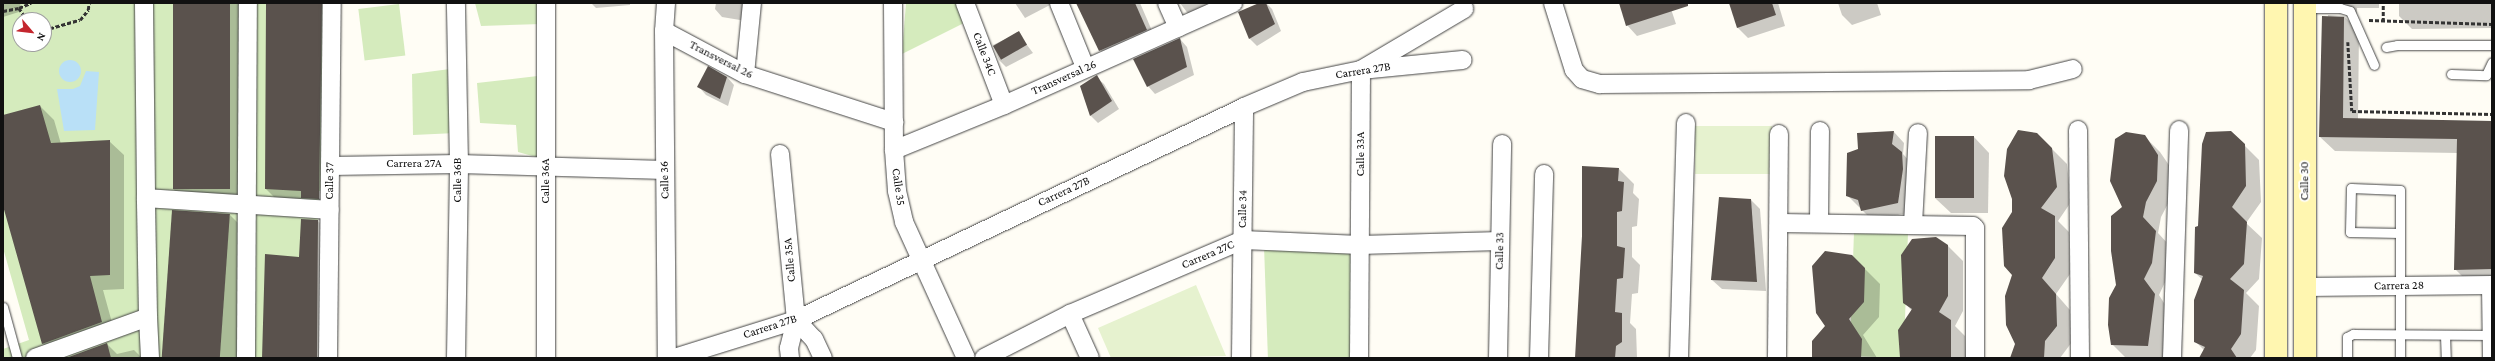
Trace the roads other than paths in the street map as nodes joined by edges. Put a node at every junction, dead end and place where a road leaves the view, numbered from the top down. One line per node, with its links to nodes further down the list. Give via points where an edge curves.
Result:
1 (144, 3): 48 (street)
2 (248, 3): 49 (street)
3 (332, 3): 44 (street, Calle 37)
4 (456, 3): 43 (street, Calle 36B)
5 (546, 3): 45 (street, Calle 36A)
6 (666, 3): 18 (street, Calle 36)
7 (752, 3): 27 (street)
8 (893, 3): 33 (street, Calle 35)
9 (965, 3): 31 (street, Calle 34C)
10 (1059, 3): 24 (street)
11 (1167, 3): 17 (street)
12 (1233, 3): 17 (street, Transversal 26)
13 (1552, 3): 25 (street, via 1574,70 1582,79 1600,84 2029,80)
14 (2276, 3): 92 (main road)
15 (2305, 5): 23 (lane, via 2350,11); 61 (main road, Calle 30)
16 (1464, 9): 26 (street)
17 (1178, 28): 24 (street, Transversal 26)
18 (664, 31): 27 (street, Transversal 26); 46 (street, Calle 36)
19 (2492, 45): 20 (lane)
20 (2386, 47)
21 (1464, 60): 26 (street, Carrera 27B)
22 (2492, 62): 29 (lane)
23 (2374, 65)
24 (1086, 67): 31 (street, Transversal 26)
25 (2074, 69)
26 (1361, 70): 32 (street, Carrera 27B, via 1303,82); 57 (street, Calle 33A)
27 (745, 74): 33 (street, Transversal 26)
28 (2451, 74): 29 (lane)
29 (2486, 75): 30 (lane)
30 (2492, 82)
31 (1004, 105): 41 (street, Transversal 26)
32 (1244, 107): 55 (street, Calle 34); 58 (street, Carrera 27B)
33 (894, 122): 41 (street, Calle 35)
34 (1686, 123): 87 (street)
35 (2078, 130): 90 (street)
36 (2179, 130): 91 (street)
37 (1820, 131): 52 (street)
38 (1918, 133): 53 (street)
39 (1779, 134): 51 (street)
40 (1502, 144): 56 (street, Calle 33)
41 (894, 150): 58 (street, Calle 35, via 897,191 904,222)
42 (780, 154): 65 (street, Calle 35A)
43 (459, 164): 44 (street, Carrera 27A); 45 (street, Carrera 27A); 74 (street, Calle 36B)
44 (331, 166): 50 (street, Calle 37)
45 (546, 167): 46 (street, Carrera 27A); 75 (street, Calle 36A)
46 (665, 170): 76 (street, Calle 36)
47 (1544, 174): 86 (street)
48 (146, 198): 49 (street); 64 (street)
49 (248, 206): 50 (street); 72 (street)
50 (330, 210): 73 (street, Calle 37)
51 (1780, 223): 52 (street); 88 (street)
52 (1819, 224): 53 (street)
53 (1913, 224): 89 (street, via 1969,224 1975,228)
54 (2400, 233): 54 (lane, via 2350,232 2351,188 2400,190); 60 (lane)
55 (1243, 240): 57 (street, Carrera 27C); 63 (street, Carrera 27C); 83 (street, Calle 34)
56 (1500, 241): 57 (street, Carrera 27C); 85 (street, Calle 33)
57 (1360, 245): 84 (street, Calle 33A)
58 (921, 261): 65 (street, Carrera 27B); 80 (street, Calle 35)
59 (2489, 285): 60 (street, Carrera 28); 68 (lane)
60 (2400, 286): 61 (street, Carrera 28); 66 (lane)
61 (2306, 288): 93 (main road, Calle 30)
62 (3, 307): 69 (lane)
63 (1070, 314): 81 (street, Carrera 27C); 82 (street)
64 (148, 316): 70 (street); 71 (street)
65 (796, 320): 77 (street, Carrera 27B); 78 (street, Calle 35A, via 789,348); 79 (street, via 814,340)
66 (2400, 334): 67 (lane); 94 (lane, via 2353,334 2348,337); 95 (lane)
67 (2446, 335): 68 (lane); 96 (lane)
68 (2489, 335): 97 (lane)
69 (17, 358)
70 (35, 358)
71 (150, 358)
72 (246, 358)
73 (328, 358)
74 (456, 358)
75 (546, 358)
76 (667, 358)
77 (674, 358)
78 (790, 358)
79 (823, 358)
80 (966, 358)
81 (984, 358)
82 (1090, 358)
83 (1242, 358)
84 (1359, 358)
85 (1498, 358)
86 (1539, 358)
87 (1679, 358)
88 (1777, 358)
89 (1975, 358)
90 (2080, 358)
91 (2172, 358)
92 (2276, 358)
93 (2305, 358)
94 (2347, 358)
95 (2400, 358)
96 (2446, 358)
97 (2487, 358)

